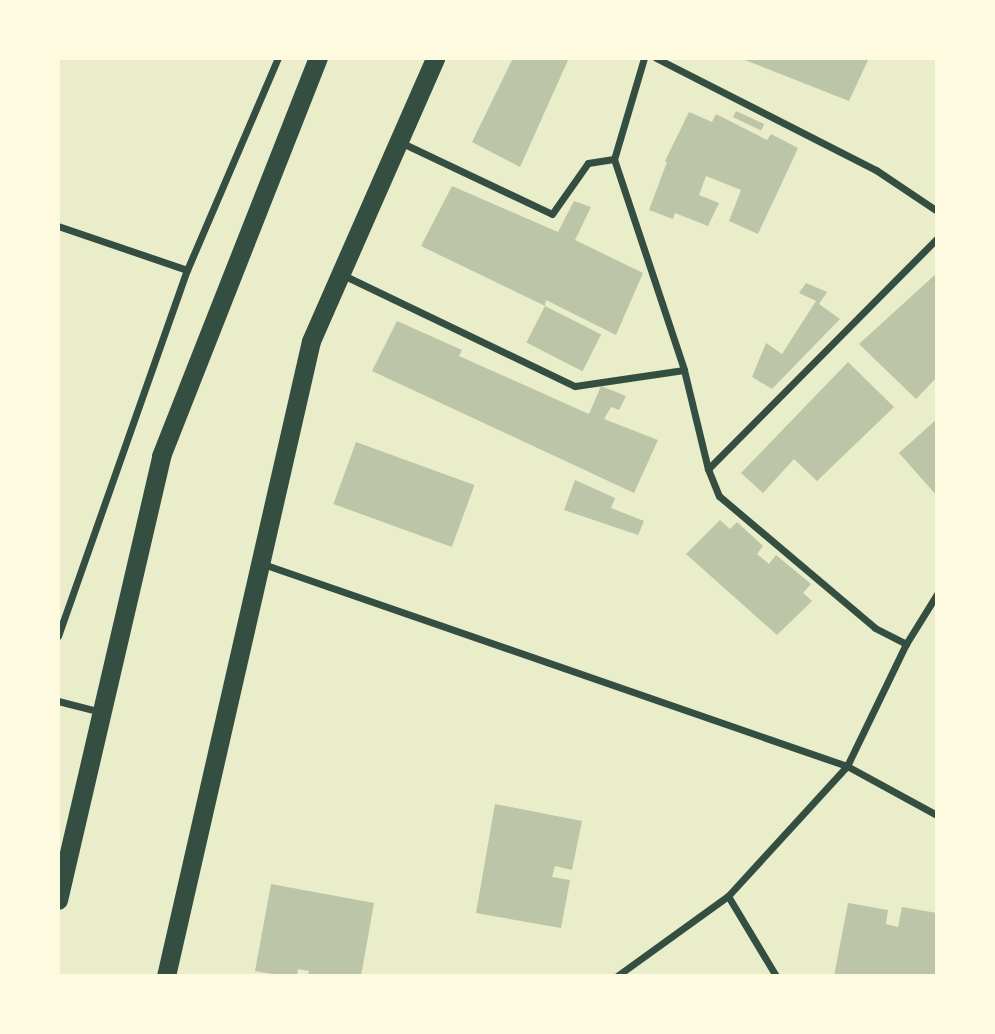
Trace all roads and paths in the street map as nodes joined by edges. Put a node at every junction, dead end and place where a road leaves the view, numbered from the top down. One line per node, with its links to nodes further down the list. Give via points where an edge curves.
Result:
1 (278, 58): 11 (street)
2 (318, 58): 20 (highway, via 161,456)
3 (435, 58): 6 (highway)
4 (644, 58): 7 (street)
5 (656, 58): 8 (street, via 876,170)
6 (400, 142): 7 (street, via 552,214 588,163); 12 (highway)
7 (614, 159): 13 (street)
8 (937, 211)
9 (58, 226): 11 (street)
10 (937, 238): 14 (street)
11 (187, 270): 17 (street)
12 (342, 274): 13 (street, via 575,386); 15 (highway, via 311,341)
13 (684, 370): 14 (street)
14 (708, 470): 18 (street, via 719,496 875,628)
15 (259, 563): 21 (street); 25 (highway)
16 (937, 594): 18 (street)
17 (58, 636)
18 (906, 643): 21 (street)
19 (58, 701): 20 (street)
20 (103, 713): 24 (highway)
21 (847, 766): 22 (street); 23 (street)
22 (937, 815)
23 (728, 896): 26 (street); 27 (street)
24 (58, 900)
25 (166, 976)
26 (617, 976)
27 (776, 976)

